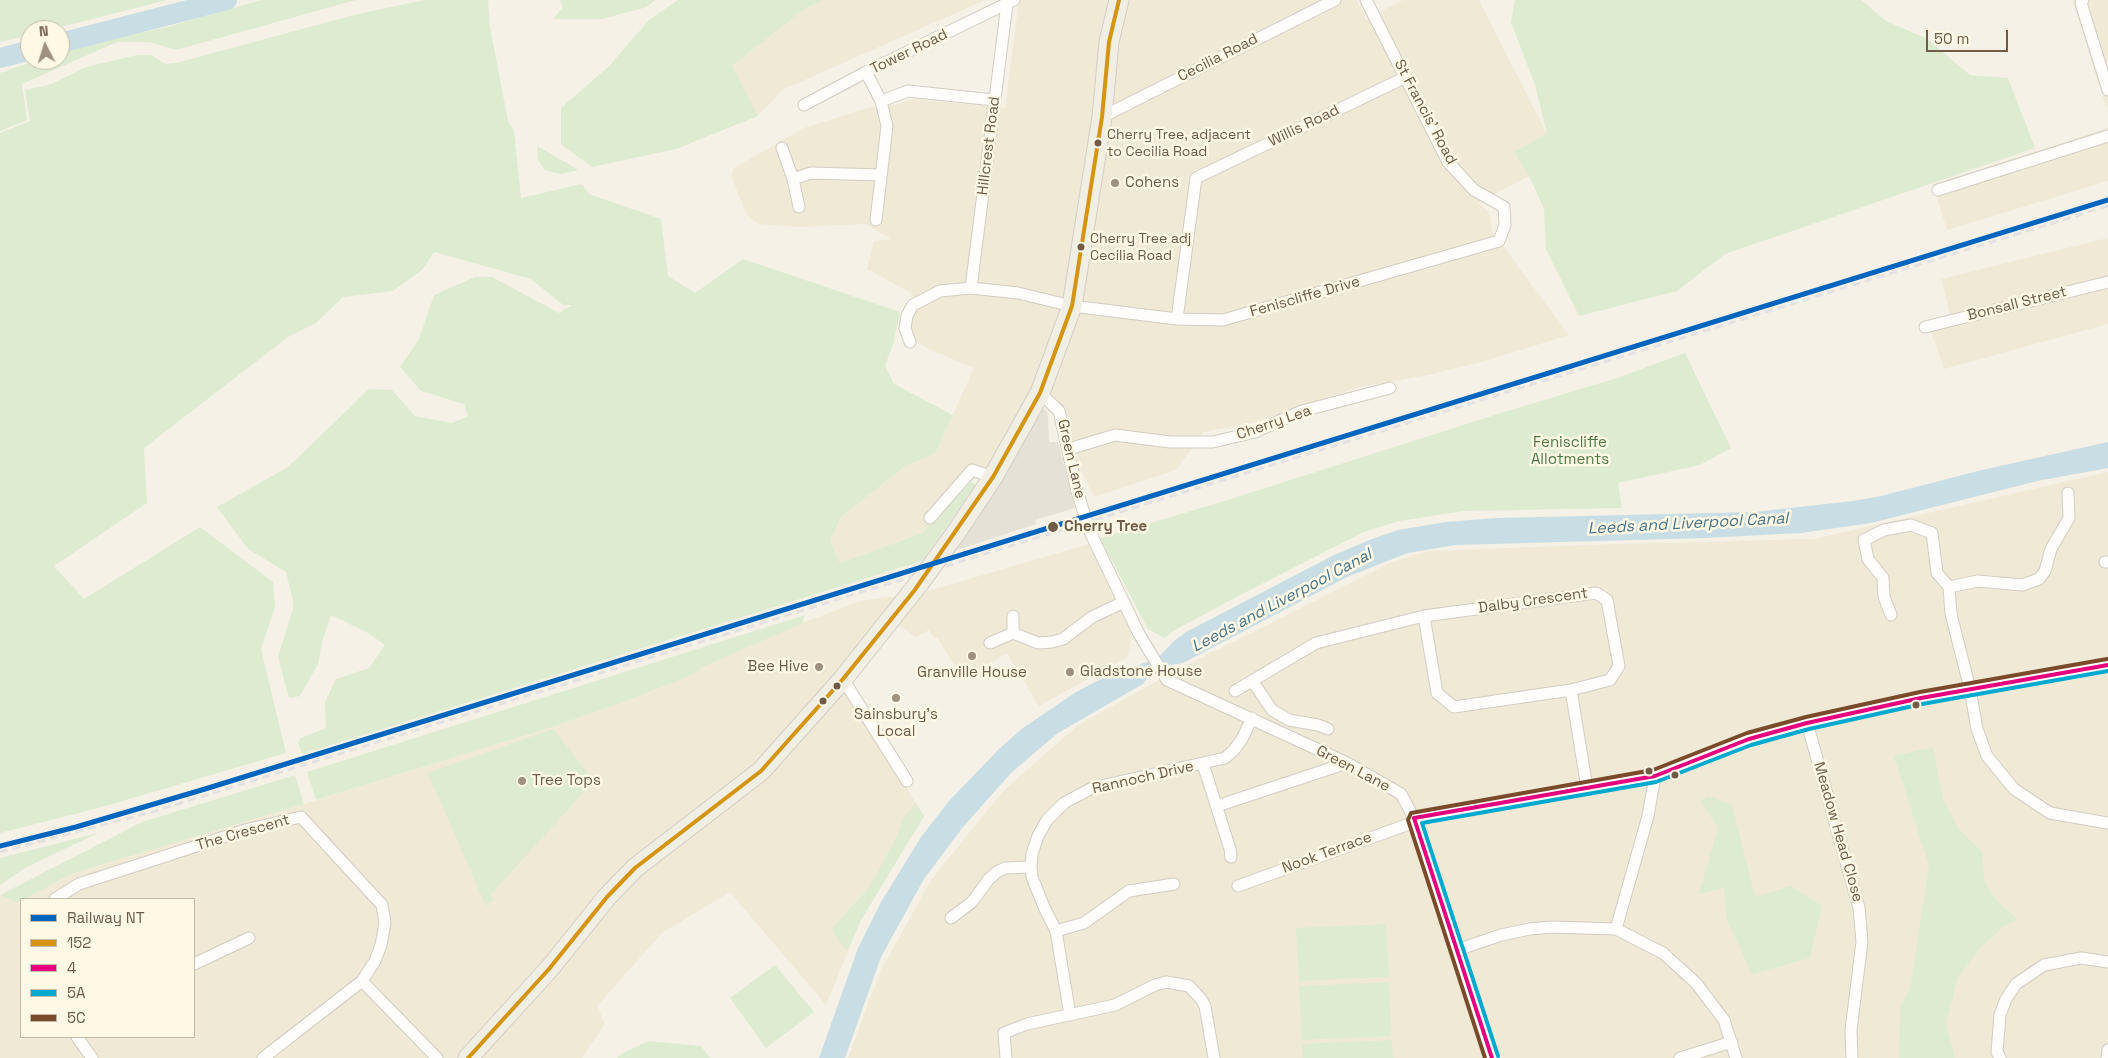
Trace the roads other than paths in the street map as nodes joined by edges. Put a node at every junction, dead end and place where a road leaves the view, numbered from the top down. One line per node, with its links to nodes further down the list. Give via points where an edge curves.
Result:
1 (1119, 0): 12 (main road, via 1109,42)
2 (1335, 0): 12 (street, Cecilia Road)
3 (1366, 0): 7 (street, St Francis' Road)
4 (2083, 0): 8 (street, via 2081,3)
5 (1011, 2): 6 (street, Tower Road); 9 (street, Hillcrest Road)
6 (866, 72): 10 (street); 11 (street, Tower Road)
7 (1406, 77): 19 (street, St Francis' Road, via 1448,162 1474,190); 24 (street, Willis Road, via 1196,178)
8 (2108, 90)
9 (994, 100): 10 (street, via 908,91); 22 (street, Hillcrest Road)
10 (881, 101): 15 (street, via 887,126)
11 (804, 105)
12 (1102, 117): 23 (main road)
13 (2108, 136): 17 (street)
14 (782, 148): 16 (street)
15 (881, 175): 16 (street, via 811,173); 20 (street)
16 (792, 179): 18 (street)
17 (1938, 190)
18 (799, 207)
19 (1504, 207): 24 (street, Feniscliffe Drive, via 1505,225 1499,241 1223,320)
20 (876, 220)
21 (2108, 282): 25 (street, Bonsall Street)
22 (971, 288): 23 (street, Feniscliffe Drive, via 1018,293); 26 (street, Feniscliffe Drive, via 940,291 913,305 905,328)
23 (1072, 306): 24 (street, Feniscliffe Drive); 28 (main road)
24 (1177, 319)
25 (1925, 327)
26 (910, 342)
27 (1390, 388): 29 (street, Cherry Lea, via 1302,412 1255,432 1213,442 1170,442 1115,435)
28 (1040, 393): 29 (street, Green Lane, via 1059,410); 30 (main road)
29 (1069, 449): 34 (street, Green Lane, bridge, via 1090,532)
30 (993, 476): 32 (street, via 972,470); 41 (main road, bridge, via 920,582)
31 (2068, 494): 33 (street, via 2068,518 2039,579 2022,585 1978,581)
32 (930, 518)
33 (1948, 587): 35 (street, via 1937,573 1932,533 1911,525 1884,530 1864,540 1868,559 1883,578 1884,597); 43 (street, via 1951,614)
34 (1124, 602): 38 (street, via 1052,642 1038,643); 46 (street, Green Lane, via 1149,654 1167,680)
35 (1892, 615)
36 (1013, 616): 38 (street)
37 (1424, 616): 42 (street, Dalby Crescent, via 1316,643); 44 (street, Dalby Crescent, via 1437,694 1454,707); 44 (street, Dalby Crescent, via 1596,593 1607,600 1619,666 1610,680)
38 (1013, 633): 39 (street)
39 (990, 644)
40 (2108, 665): 43 (street, Nook Terrace)
41 (843, 679): 52 (street); 77 (main road, via 761,772 635,868)
42 (1253, 682): 45 (street, Dalby Crescent); 48 (street, via 1272,710 1289,720)
43 (1970, 689): 47 (street, Nook Terrace); 56 (street, via 1977,729 1987,756 2014,789 2050,813)
44 (1571, 690): 53 (street)
45 (1235, 691)
46 (1252, 718): 49 (street, Rannoch Drive, via 1234,750 1224,758); 50 (street, Green Lane)
47 (1806, 722): 51 (street, Nook Terrace, via 1749,739); 83 (street, Meadow Head Close, via 1859,908 1862,942 1851,1030)
48 (1328, 729)
49 (1203, 764): 54 (street); 58 (street, Rannoch Drive, via 1111,782 1077,795 1046,820 1032,854)
50 (1347, 764): 54 (street); 55 (street, Green Lane, via 1401,794)
51 (1655, 776): 53 (street, Nook Terrace); 63 (street, via 1648,816)
52 (906, 781)
53 (1587, 788): 55 (street, Nook Terrace)
54 (1217, 806): 57 (street)
55 (1414, 818): 60 (street, Nook Terrace, via 1409,824); 66 (street, Green Lane)
56 (2108, 823)
57 (1231, 857)
58 (1031, 868): 62 (street, via 1005,868 997,872 972,902); 64 (street, Rannoch Drive)
59 (1174, 884): 64 (street, via 1129,892 1084,923)
60 (1238, 886)
61 (57, 898): 69 (street, The Crescent, via 79,884 249,829 301,817 382,905 385,924 381,945)
62 (951, 918)
63 (1616, 930): 66 (street, via 1530,929); 72 (street, via 1663,953 1696,983 1724,1020)
64 (1056, 931): 70 (street, Rannoch Drive)
65 (249, 938): 68 (street)
66 (1456, 950): 80 (street, Green Lane)
67 (2108, 962): 84 (street, via 2081,958 2044,965 2016,984 2000,1014 1997,1052)
68 (195, 964)
69 (362, 981): 75 (street, The Crescent); 76 (street)
70 (1070, 1015): 78 (street, via 1027,1024 1004,1033); 79 (street, via 1115,1005 1160,983 1180,983 1194,992 1204,1006)
71 (78, 1038): 74 (street)
72 (1732, 1042): 81 (street); 82 (street)
73 (2108, 1050): 85 (street)
74 (92, 1058)
75 (263, 1058)
76 (437, 1058)
77 (468, 1058)
78 (1006, 1058)
79 (1214, 1058)
80 (1492, 1058)
81 (1680, 1058)
82 (1736, 1058)
83 (1852, 1058)
84 (2000, 1058)
85 (2107, 1058)

